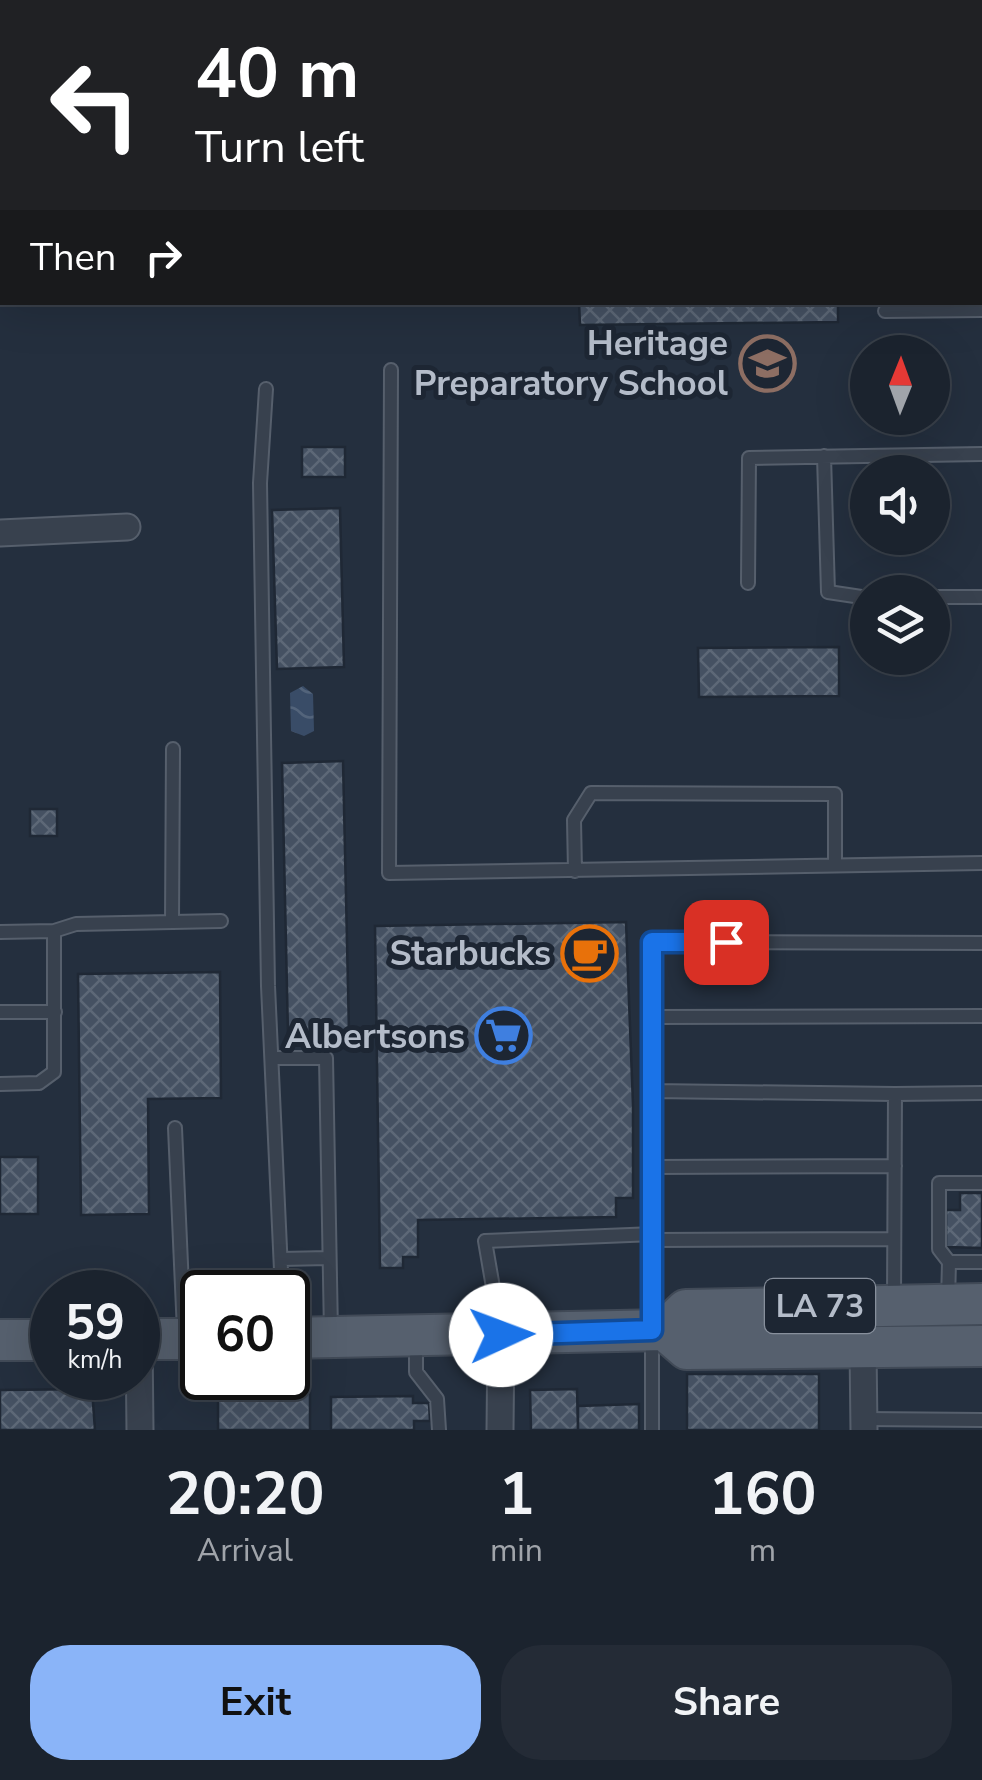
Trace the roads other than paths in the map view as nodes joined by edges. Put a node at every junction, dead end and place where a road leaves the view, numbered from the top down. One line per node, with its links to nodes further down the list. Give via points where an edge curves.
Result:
1 (982, 310): 2 (lane)
2 (885, 311)
3 (391, 370): 16 (lane, via 389,873)
4 (266, 388): 26 (lane, via 260,483)
5 (982, 454): 6 (lane)
6 (824, 456): 9 (lane, via 749,458); 10 (lane, via 828,592)
7 (127, 527): 8 (street)
8 (0, 533)
9 (748, 584)
10 (850, 595)
11 (982, 597): 12 (lane)
12 (950, 598)
13 (173, 749): 18 (lane)
14 (836, 864): 15 (lane); 16 (lane); 16 (lane, via 835,794 591,793 574,820)
15 (982, 864)
16 (574, 870)
17 (221, 920): 18 (lane)
18 (172, 922): 19 (lane, via 76,924)
19 (54, 931): 20 (lane); 23 (lane)
20 (0, 932)
21 (982, 943): 25 (lane, via 652,942)
22 (0, 1012): 23 (lane)
23 (55, 1012): 27 (lane, via 54,1072 39,1083)
24 (982, 1016): 25 (lane)
25 (652, 1017): 28 (lane)
26 (273, 1058): 37 (lane, via 326,1058); 38 (lane)
27 (0, 1084)
28 (653, 1091): 30 (lane); 33 (lane)
29 (982, 1093): 30 (lane)
30 (895, 1094): 32 (lane)
31 (175, 1128): 41 (lane)
32 (894, 1166): 33 (lane); 36 (lane)
33 (654, 1168): 35 (lane)
34 (982, 1182): 39 (lane, via 940,1183 939,1250)
35 (654, 1237): 36 (lane); 45 (lane); 46 (lane, via 485,1241)
36 (894, 1240): 43 (lane)
37 (329, 1258): 38 (lane); 49 (lane)
38 (280, 1259): 42 (lane)
39 (949, 1262): 40 (lane); 44 (lane)
40 (982, 1262)
41 (187, 1270)
42 (281, 1270)
43 (894, 1304): 44 (main road, LA 73); 45 (main road, LA 73, via 686,1310)
44 (965, 1304)
45 (659, 1330): 46 (main road, LA 73); 53 (main road, LA 73, via 687,1349); 60 (lane)
46 (501, 1335): 47 (main road, LA 73); 59 (street)
47 (416, 1336): 49 (main road, LA 73); 58 (lane, via 416,1372 438,1399)
48 (310, 1338): 49 (main road, LA 73)
49 (331, 1338)
50 (0, 1340): 51 (main road)
51 (30, 1340)
52 (982, 1346): 53 (main road, LA 73)
53 (864, 1347): 56 (street)
54 (139, 1400): 57 (street)
55 (982, 1420): 56 (lane)
56 (864, 1425)
57 (140, 1430)
58 (439, 1430)
59 (500, 1430)
60 (652, 1430)

